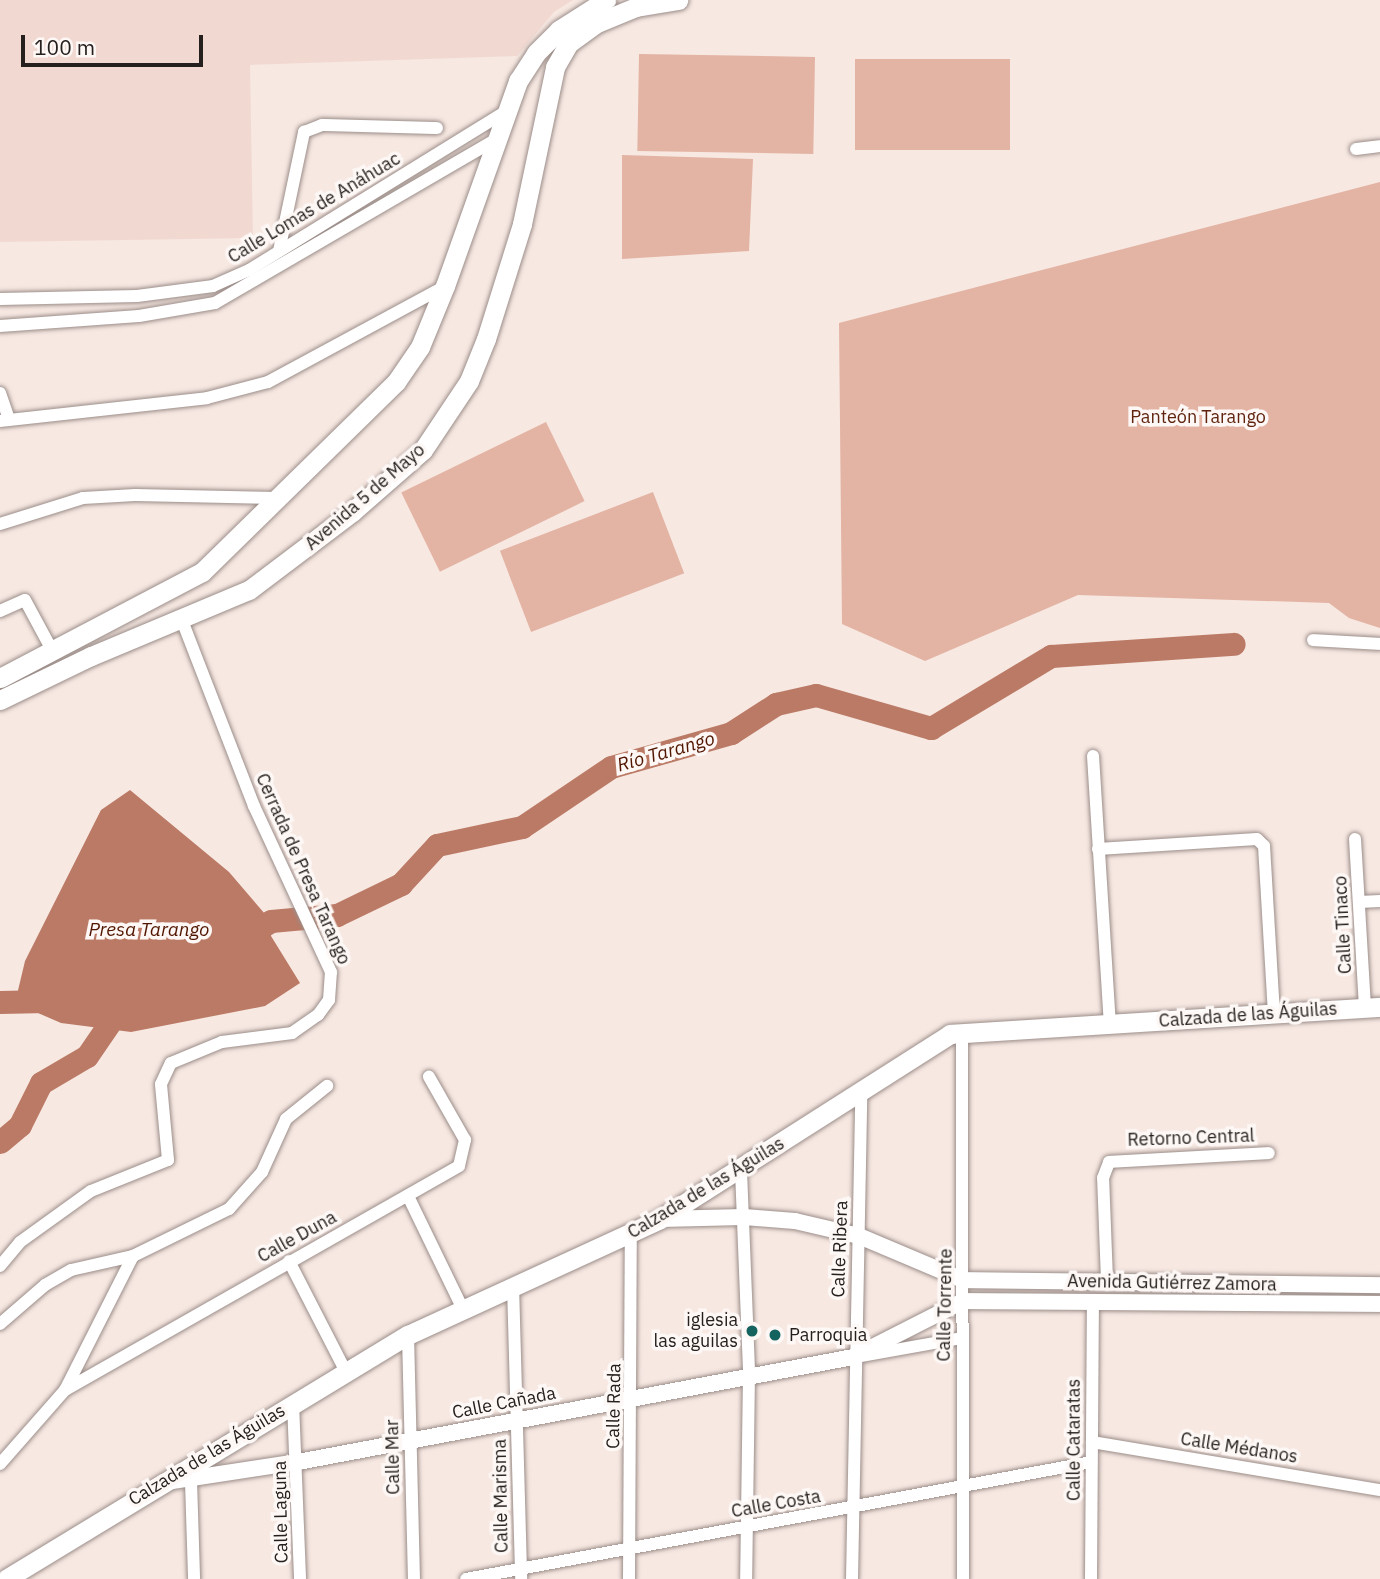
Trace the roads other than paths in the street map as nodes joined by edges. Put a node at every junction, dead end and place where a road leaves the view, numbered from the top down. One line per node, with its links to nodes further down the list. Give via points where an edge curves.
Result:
1 (606, 0): 4 (main road, via 583,12 536,53)
2 (678, 0): 3 (main road, via 615,13)
3 (569, 43): 6 (main road, via 536,72); 18 (main road, Avenida 5 de Mayo, via 549,85 522,224 486,339 469,381 446,419 423,450 277,571 249,590)
4 (506, 111): 6 (main road); 9 (street, Calle Lomas de Anáhuac)
5 (437, 128): 9 (street, via 322,125 304,132)
6 (499, 138): 10 (main road); 12 (street, Calle Lomas de Anáhuac, via 215,303 139,316)
7 (1380, 146): 8 (street)
8 (1356, 149)
9 (279, 251): 11 (street, Calle Lomas de Anáhuac, via 214,286 193,290 76,299)
10 (445, 286): 14 (street, via 268,382 207,398); 15 (main road, via 420,347 396,382)
11 (0, 299)
12 (0, 326)
13 (0, 393): 14 (street)
14 (4, 419)
15 (275, 498): 16 (street, via 83,498); 21 (main road, via 202,572)
16 (0, 524)
17 (0, 611): 21 (street, via 25,600)
18 (182, 620): 23 (main road, Avenida 5 de Mayo, via 91,656); 45 (street, Cerrada de Presa Tarango, via 254,806 326,959 331,972 329,1000 303,1028 222,1042 171,1063 161,1084 168,1160 91,1191 20,1242)
19 (1313, 640): 20 (street)
20 (1380, 644)
21 (53, 652): 22 (main road)
22 (0, 678)
23 (0, 701)
24 (1093, 756): 26 (street)
25 (1355, 839): 28 (street, Calle Tinaco)
26 (1098, 849): 30 (street, via 1257,839 1264,846); 31 (street)
27 (1380, 901): 28 (street)
28 (1359, 902): 29 (street, Calle Tinaco)
29 (1373, 1008): 30 (main road, Calzada de las Águilas)
30 (1274, 1014): 31 (main road, Calzada de las Águilas)
31 (1110, 1024): 32 (main road, Calzada de las Águilas)
32 (962, 1032): 35 (main road, Calzada de las Águilas, via 930,1044); 46 (street, Calle Torrente)
33 (429, 1077): 38 (street, Calle Duna, via 461,1131 466,1149 458,1166)
34 (327, 1086): 43 (street, via 285,1119 262,1172 229,1209)
35 (861, 1088): 37 (main road, Calzada de las Águilas); 42 (street, Calle Ribera)
36 (1269, 1153): 47 (street, Retorno Central, via 1109,1163 1103,1178)
37 (741, 1171): 39 (street); 40 (main road, Calzada de las Águilas)
38 (408, 1196): 44 (street, Calle Duna); 55 (street)
39 (744, 1217): 40 (street); 42 (street, via 795,1221); 61 (street)
40 (660, 1219): 41 (main road, Calzada de las Águilas)
41 (631, 1234): 50 (main road, Calzada de las Águilas); 63 (street, Calle Rada)
42 (859, 1236): 46 (street); 59 (street, Calle Ribera)
43 (133, 1256): 56 (street, via 71,1270 45,1285); 62 (street)
44 (289, 1261): 60 (street); 62 (street, Calle Duna)
45 (0, 1266)
46 (963, 1280): 47 (street, Avenida Gutiérrez Zamora); 51 (street, Calle Torrente)
47 (1107, 1280): 48 (street, Avenida Gutiérrez Zamora)
48 (1160, 1281): 49 (street, Avenida Gutiérrez Zamora); 53 (street)
49 (1380, 1284)
50 (513, 1285): 55 (main road, Calzada de las Águilas); 65 (street, Calle Marisma)
51 (963, 1301): 52 (street, Avenida Gutiérrez Zamora); 58 (street, Calle Torrente); 59 (street, Calle Cañada)
52 (1093, 1301): 53 (street, Avenida Gutiérrez Zamora); 67 (street, Calle Cataratas)
53 (1160, 1303): 54 (street, Avenida Gutiérrez Zamora)
54 (1380, 1304)
55 (462, 1307): 57 (main road, Calzada de las Águilas)
56 (0, 1324)
57 (408, 1335): 60 (main road, Calzada de las Águilas); 66 (street, Calle Mar)
58 (962, 1338): 59 (street, Calle Cañada); 73 (street, Calle Torrente)
59 (853, 1357): 61 (street, Calle Cañada); 75 (street, Calle Ribera)
60 (345, 1370): 64 (main road, Calzada de las Águilas)
61 (749, 1374): 63 (street, Calle Cañada); 76 (street)
62 (65, 1390): 70 (street)
63 (632, 1399): 65 (street, Calle Cañada); 77 (street, Calle Rada)
64 (293, 1403): 68 (street, Calle Laguna); 72 (main road, Calzada de las Águilas)
65 (518, 1419): 66 (street, Calle Cañada); 78 (street, Calle Marisma)
66 (410, 1441): 68 (street, Calle Cañada); 82 (street, Calle Mar)
67 (1092, 1442): 69 (street, Calle Cataratas); 74 (street, Calle Médanos)
68 (298, 1462): 71 (street, Calle Cañada); 81 (street, Calle Laguna)
69 (1091, 1462): 73 (street, Calle Costa); 88 (street, Calle Cataratas)
70 (0, 1464)
71 (191, 1481): 72 (street, Calle Cañada); 80 (street)
72 (161, 1482): 79 (main road, Calzada de las Águilas)
73 (961, 1485): 75 (street, Calle Costa); 87 (street, Calle Torrente)
74 (1380, 1490)
75 (851, 1508): 76 (street, Calle Costa); 86 (street, Calle Ribera)
76 (747, 1527): 77 (street, Calle Costa); 85 (street)
77 (630, 1548): 78 (street, Calle Costa); 84 (street, Calle Rada)
78 (521, 1574): 83 (street, Calle Costa)
79 (6, 1579)
80 (194, 1579)
81 (300, 1579)
82 (414, 1579)
83 (466, 1579)
84 (629, 1579)
85 (746, 1579)
86 (852, 1579)
87 (963, 1579)
88 (1091, 1579)

